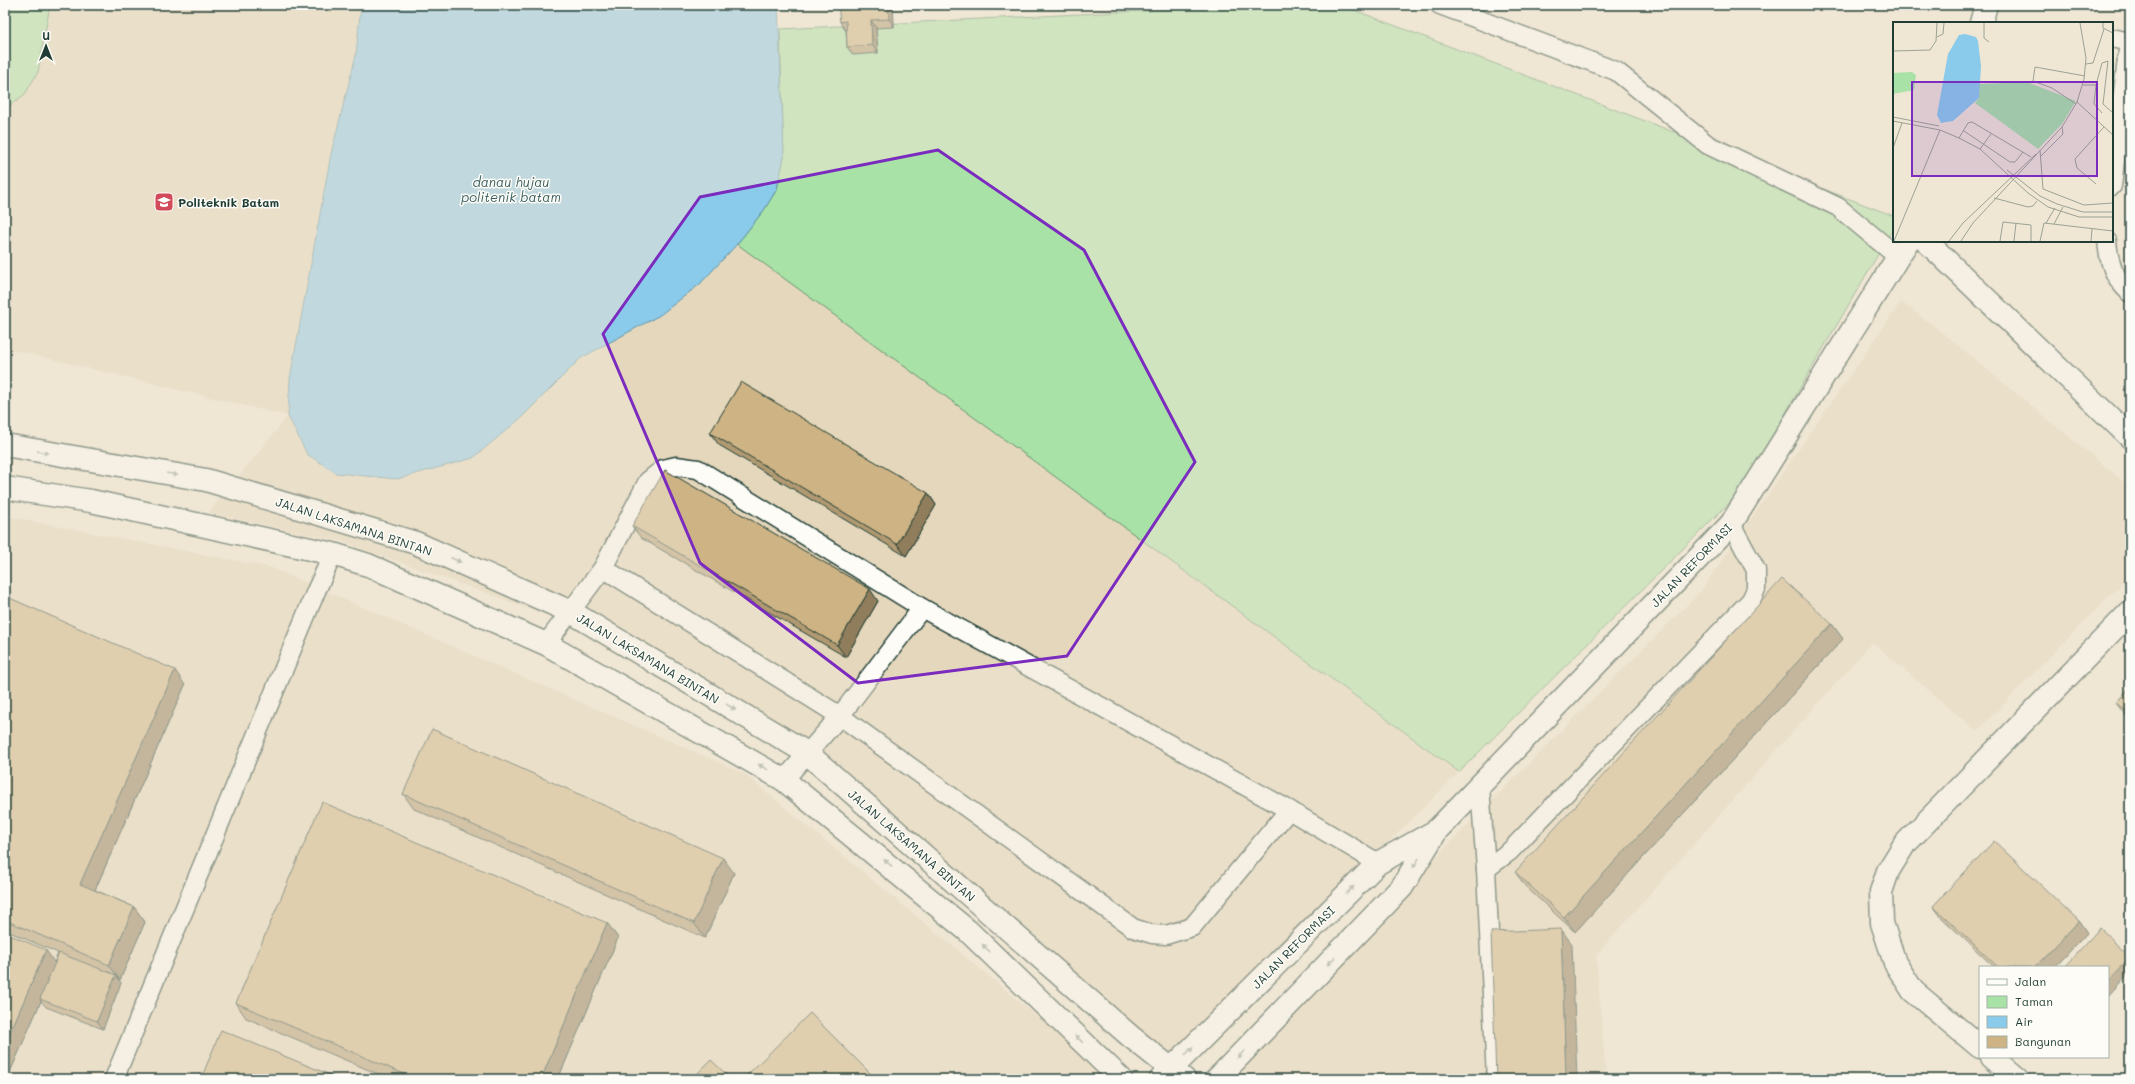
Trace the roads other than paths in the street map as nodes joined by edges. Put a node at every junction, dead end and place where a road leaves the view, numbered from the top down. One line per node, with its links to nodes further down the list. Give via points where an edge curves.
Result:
1 (1440, 5): 8 (lane, via 1616,71 1708,145 1838,207)
2 (1986, 5): 3 (main road)
3 (1982, 22)
4 (2124, 40): 5 (lane)
5 (2113, 174)
6 (1927, 242): 10 (main road)
7 (2107, 242): 9 (lane, via 2117,281)
8 (1903, 249): 13 (main road, JALAN REFORMASI)
9 (2130, 294)
10 (2130, 437)
11 (5, 446): 17 (main road, JALAN LAKSAMANA BINTAN, one-way to 17, via 206,480 416,543)
12 (5, 488): 14 (main road, via 91,501)
13 (1731, 524): 23 (main road, JALAN REFORMASI); 27 (lane, via 1756,570 1756,589 1751,600 1510,851)
14 (333, 554): 19 (main road, via 368,565); 31 (lane)
15 (603, 568): 16 (lane, via 648,481 663,469 676,466 698,468); 17 (lane); 20 (lane)
16 (922, 608): 20 (lane); 24 (lane)
17 (571, 612): 19 (lane); 21 (main road, JALAN LAKSAMANA BINTAN, one-way to 21)
18 (2130, 612): 28 (main road, via 1904,845 1888,871 1881,892 1882,923 1895,963 1913,991)
19 (546, 644): 22 (main road, one-way to 19)
20 (840, 716): 21 (lane); 24 (lane, via 1134,928 1152,934 1166,935 1192,927)
21 (807, 753): 22 (lane); 30 (main road, JALAN LAKSAMANA BINTAN, via 1130,1036)
22 (784, 780): 32 (main road, one-way to 22, via 968,931)
23 (1480, 786): 25 (main road, JALAN REFORMASI); 27 (lane)
24 (1289, 810): 26 (lane)
25 (1437, 830): 26 (main road, JALAN REFORMASI); 33 (main road, JALAN REFORMASI, one-way to 33, via 1402,887)
26 (1378, 863): 30 (main road, JALAN REFORMASI, one-way to 26)
27 (1486, 869): 34 (lane)
28 (1979, 1047)
29 (1992, 1058): 35 (main road)
30 (1172, 1076)
31 (114, 1079)
32 (1121, 1079)
33 (1217, 1079)
34 (1496, 1079)
35 (2017, 1079)

